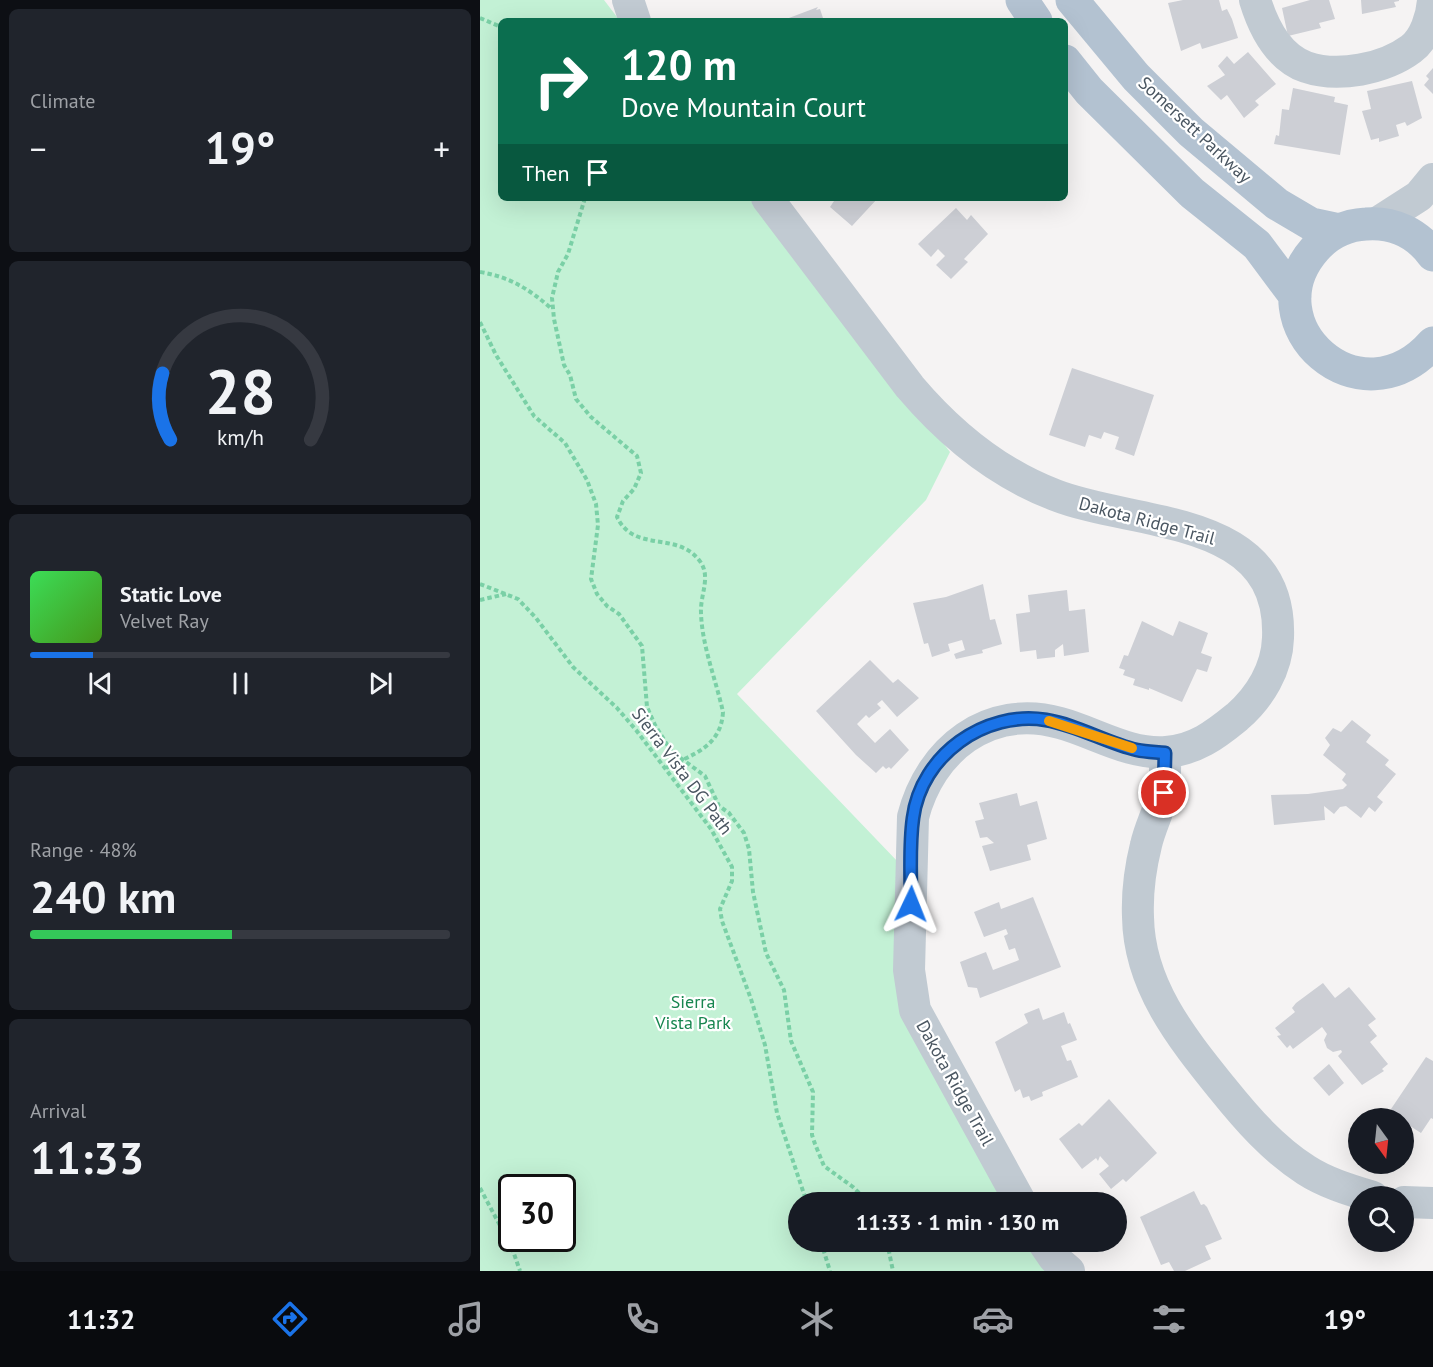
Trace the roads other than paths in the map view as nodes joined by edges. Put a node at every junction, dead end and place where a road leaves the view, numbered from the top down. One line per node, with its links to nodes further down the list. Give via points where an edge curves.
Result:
1 (627, 0): 6 (street)
2 (1022, 0): 7 (main road)
3 (1072, 0): 12 (main road, Somersett Parkway, via 1136,77 1191,132 1277,204 1311,225)
4 (1255, 0): 5 (street, via 1262,24 1277,46 1305,67 1330,72 1359,70 1413,49 1425,31)
5 (1433, 0)
6 (634, 18)
7 (1034, 18)
8 (1068, 65): 14 (main road, via 1176,178 1257,245)
9 (1433, 179): 11 (street, via 1419,196)
10 (770, 201): 17 (street, Dakota Ridge Trail, via 910,387 975,451 1055,495 1095,509 1220,538 1260,573 1277,613 1278,639 1273,666 1262,690 1212,738)
11 (1377, 223): 12 (main road); 13 (main road, via 1413,235)
12 (1339, 230): 14 (main road, via 1308,257)
13 (1433, 255)
14 (1295, 296): 16 (main road, via 1298,322 1310,345 1329,362 1353,373)
15 (1433, 343): 16 (main road, via 1422,356)
16 (1418, 372)
17 (1165, 753): 18 (street, via 1164,793 1138,880 1141,942 1154,990 1186,1044 1250,1122 1307,1171); 19 (street, Dakota Ridge Trail, via 1138,750 1060,723 1008,721 966,736 948,750 918,798 913,818 909,970 915,1010)
18 (1348, 1190)
19 (1015, 1192)
20 (1414, 1202): 21 (street)
21 (1433, 1203)
22 (1050, 1252): 23 (street)
23 (1069, 1271)

